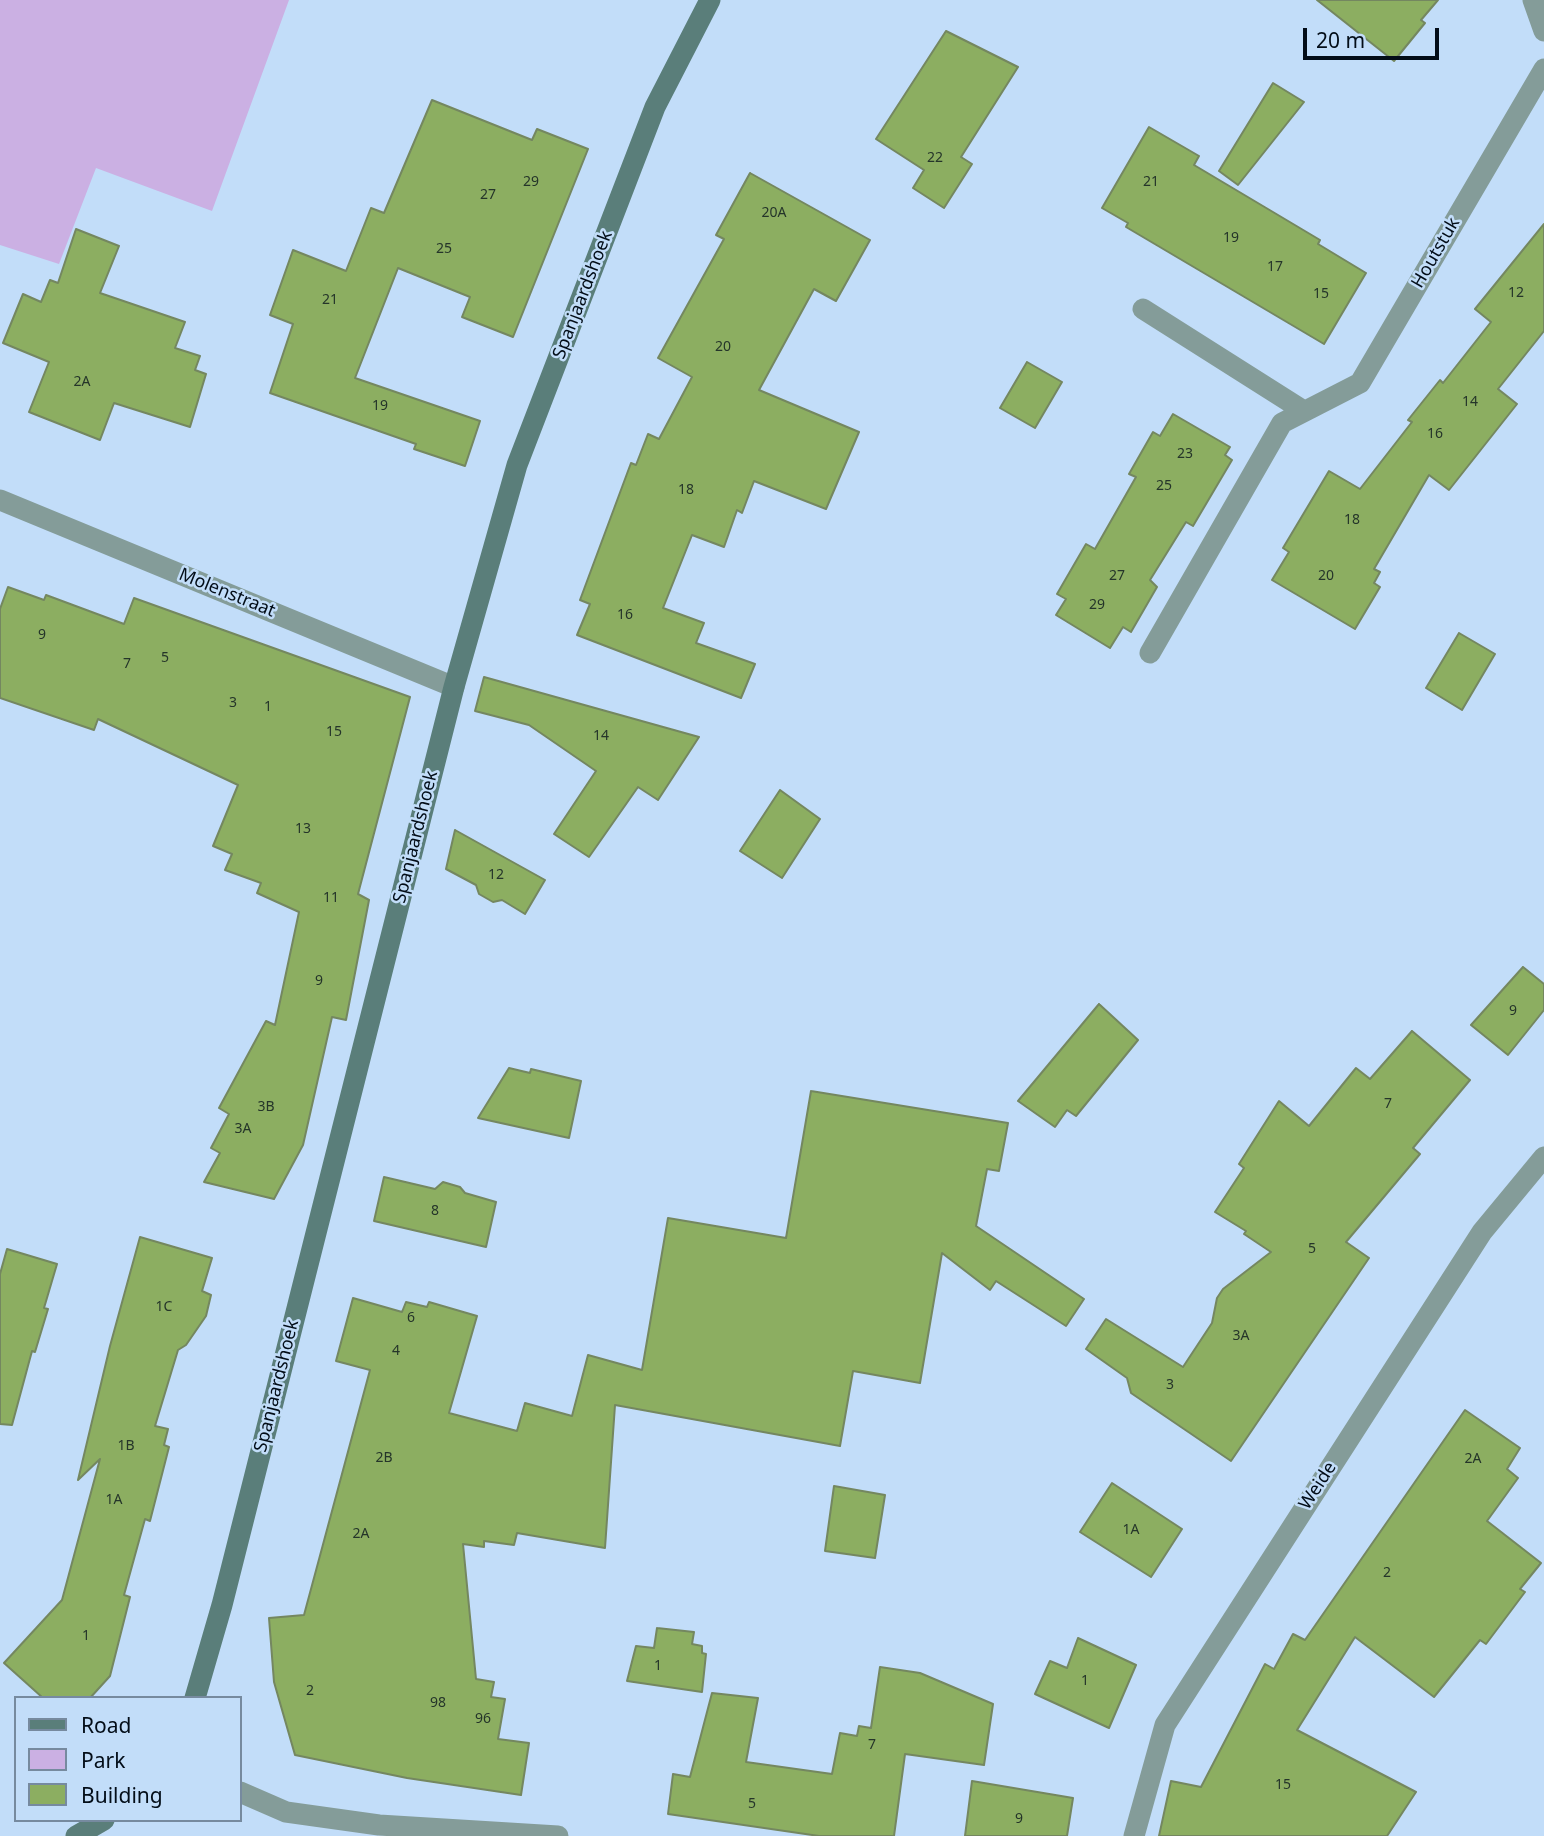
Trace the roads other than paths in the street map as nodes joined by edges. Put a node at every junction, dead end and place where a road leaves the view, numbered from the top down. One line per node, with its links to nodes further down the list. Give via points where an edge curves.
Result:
1 (710, 0): 9 (street, Spanjaardshoek, via 655,107 517,465)
2 (1533, 0): 3 (street)
3 (1544, 30)
4 (1544, 69): 6 (street, Houtstuk, via 1360,383)
5 (1143, 309): 6 (street)
6 (1304, 411): 8 (street, Houtstuk, via 1282,423)
7 (0, 500): 9 (street, Molenstraat)
8 (1150, 653)
9 (454, 687): 11 (street, Spanjaardshoek)
10 (1544, 1157): 17 (street, Weide, via 1482,1232 1164,1725)
11 (196, 1696)
12 (242, 1793): 14 (street, via 286,1812)
13 (100, 1822): 15 (street)
14 (379, 1830): 16 (street)
15 (76, 1836)
16 (558, 1836)
17 (1133, 1836)

